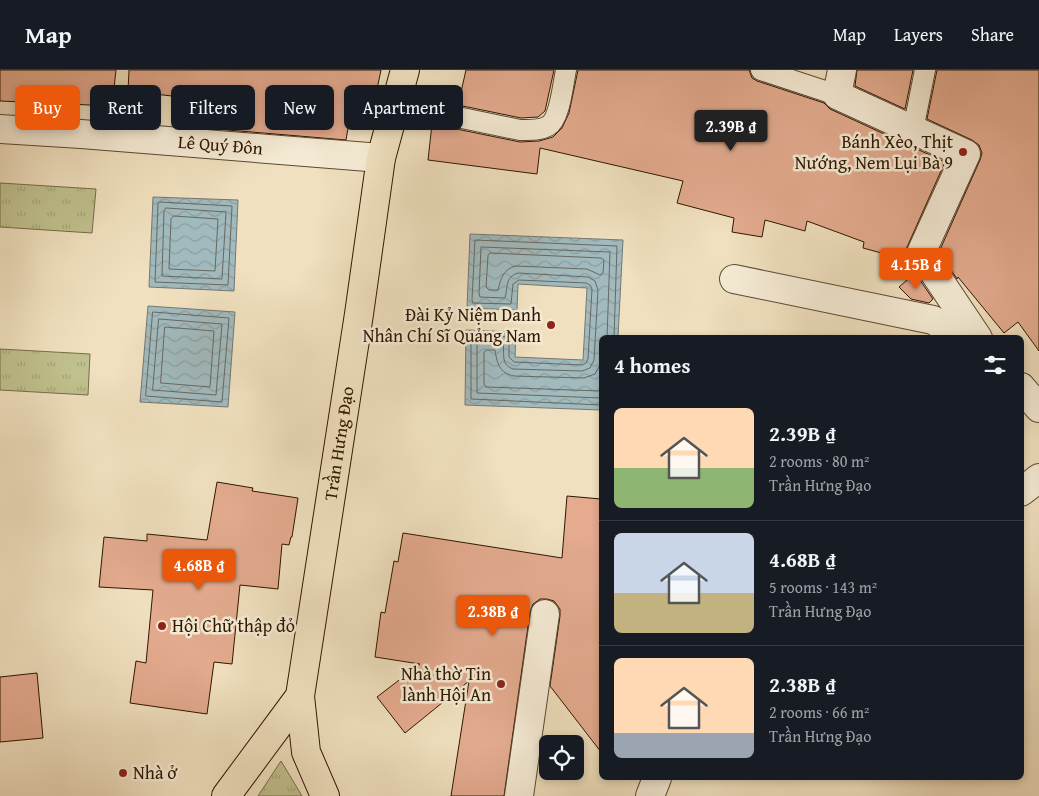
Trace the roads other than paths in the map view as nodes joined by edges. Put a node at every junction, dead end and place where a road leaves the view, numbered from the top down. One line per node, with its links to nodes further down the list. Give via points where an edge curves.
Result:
1 (405, 70): 6 (main road, Trần Hưng Đạo)
2 (566, 70): 7 (lane, via 557,114 550,126 520,130)
3 (761, 70): 5 (lane)
4 (924, 70): 10 (lane)
5 (840, 83): 10 (street)
6 (401, 85)
7 (463, 118)
8 (0, 129): 11 (street, Lê Quý Đôn)
9 (388, 130): 11 (main road, Trần Hưng Đạo)
10 (913, 130): 14 (street, via 966,154 921,253)
11 (381, 158): 20 (main road, Trần Hưng Đạo)
12 (734, 279): 13 (street, via 933,320)
13 (956, 335)
14 (976, 335)
15 (1024, 390): 16 (street)
16 (1039, 408)
17 (1039, 478): 18 (street)
18 (1024, 490)
19 (546, 614): 24 (street)
20 (300, 696): 22 (main road, Trần Hưng Đạo); 23 (main road, via 306,752)
21 (656, 780): 25 (street)
22 (226, 796)
23 (325, 796)
24 (519, 796)
25 (650, 796)

